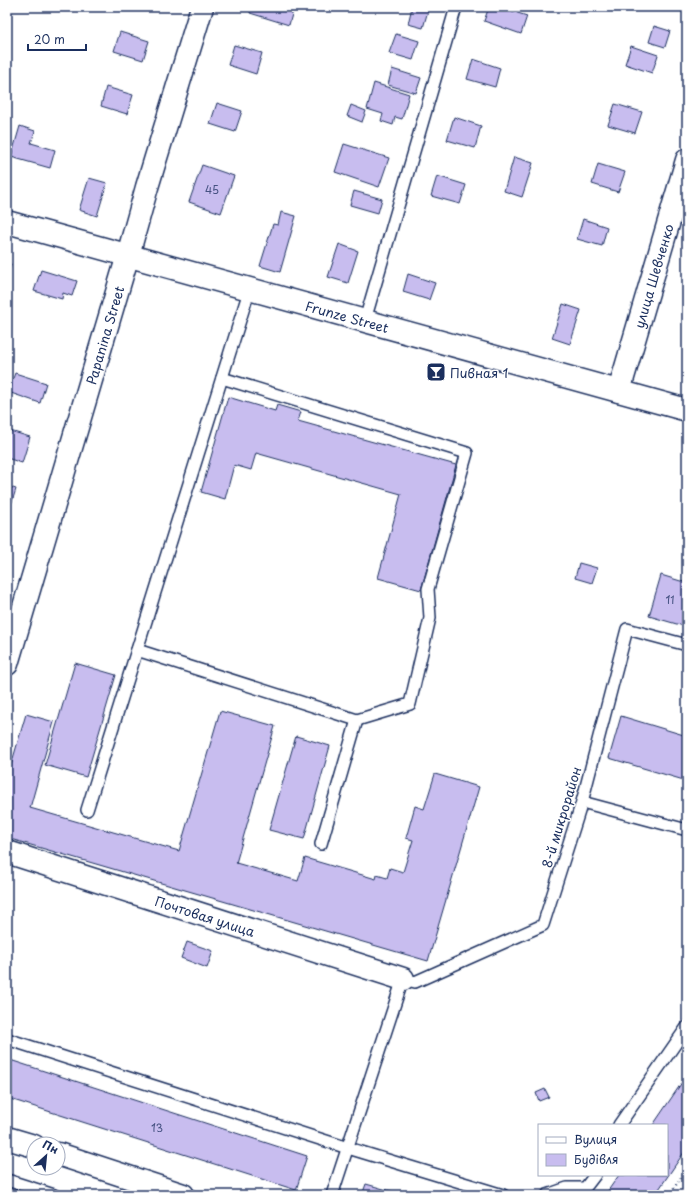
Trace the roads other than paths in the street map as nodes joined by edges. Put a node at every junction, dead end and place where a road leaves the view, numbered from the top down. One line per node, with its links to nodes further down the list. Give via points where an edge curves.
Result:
1 (202, 7): 5 (street, Papanina Street)
2 (456, 7): 7 (lane)
3 (687, 160): 9 (street, улица Шевченко)
4 (7, 222): 5 (street, Frunze Street)
5 (128, 255): 6 (street, Frunze Street); 13 (street, Papanina Street)
6 (250, 288): 7 (street, Frunze Street); 8 (lane)
7 (365, 320): 9 (street, Frunze Street)
8 (222, 378): 12 (lane); 14 (lane, via 467,453 428,589 430,618 410,704)
9 (619, 391): 10 (street, Frunze Street)
10 (687, 410)
11 (687, 645): 15 (lane, 8-й микрорайон, via 628,629)
12 (137, 650): 14 (lane); 16 (lane)
13 (7, 664)
14 (357, 720): 18 (lane)
15 (582, 802): 17 (lane); 20 (lane, 8-й микрорайон, via 543,925 415,982)
16 (87, 810)
17 (687, 830)
18 (321, 844)
19 (7, 852): 20 (street, Почтовая улица)
20 (403, 979): 26 (lane)
21 (687, 1027): 23 (lane)
22 (7, 1039): 26 (lane)
23 (620, 1124)
24 (7, 1138): 25 (street)
25 (26, 1144)
26 (348, 1148): 32 (lane); 33 (lane)
27 (66, 1157): 31 (street)
28 (594, 1176): 34 (lane, via 585,1188 567,1188)
29 (7, 1180): 30 (lane)
30 (54, 1195)
31 (183, 1195)
32 (332, 1195)
33 (503, 1195)
34 (547, 1195)

